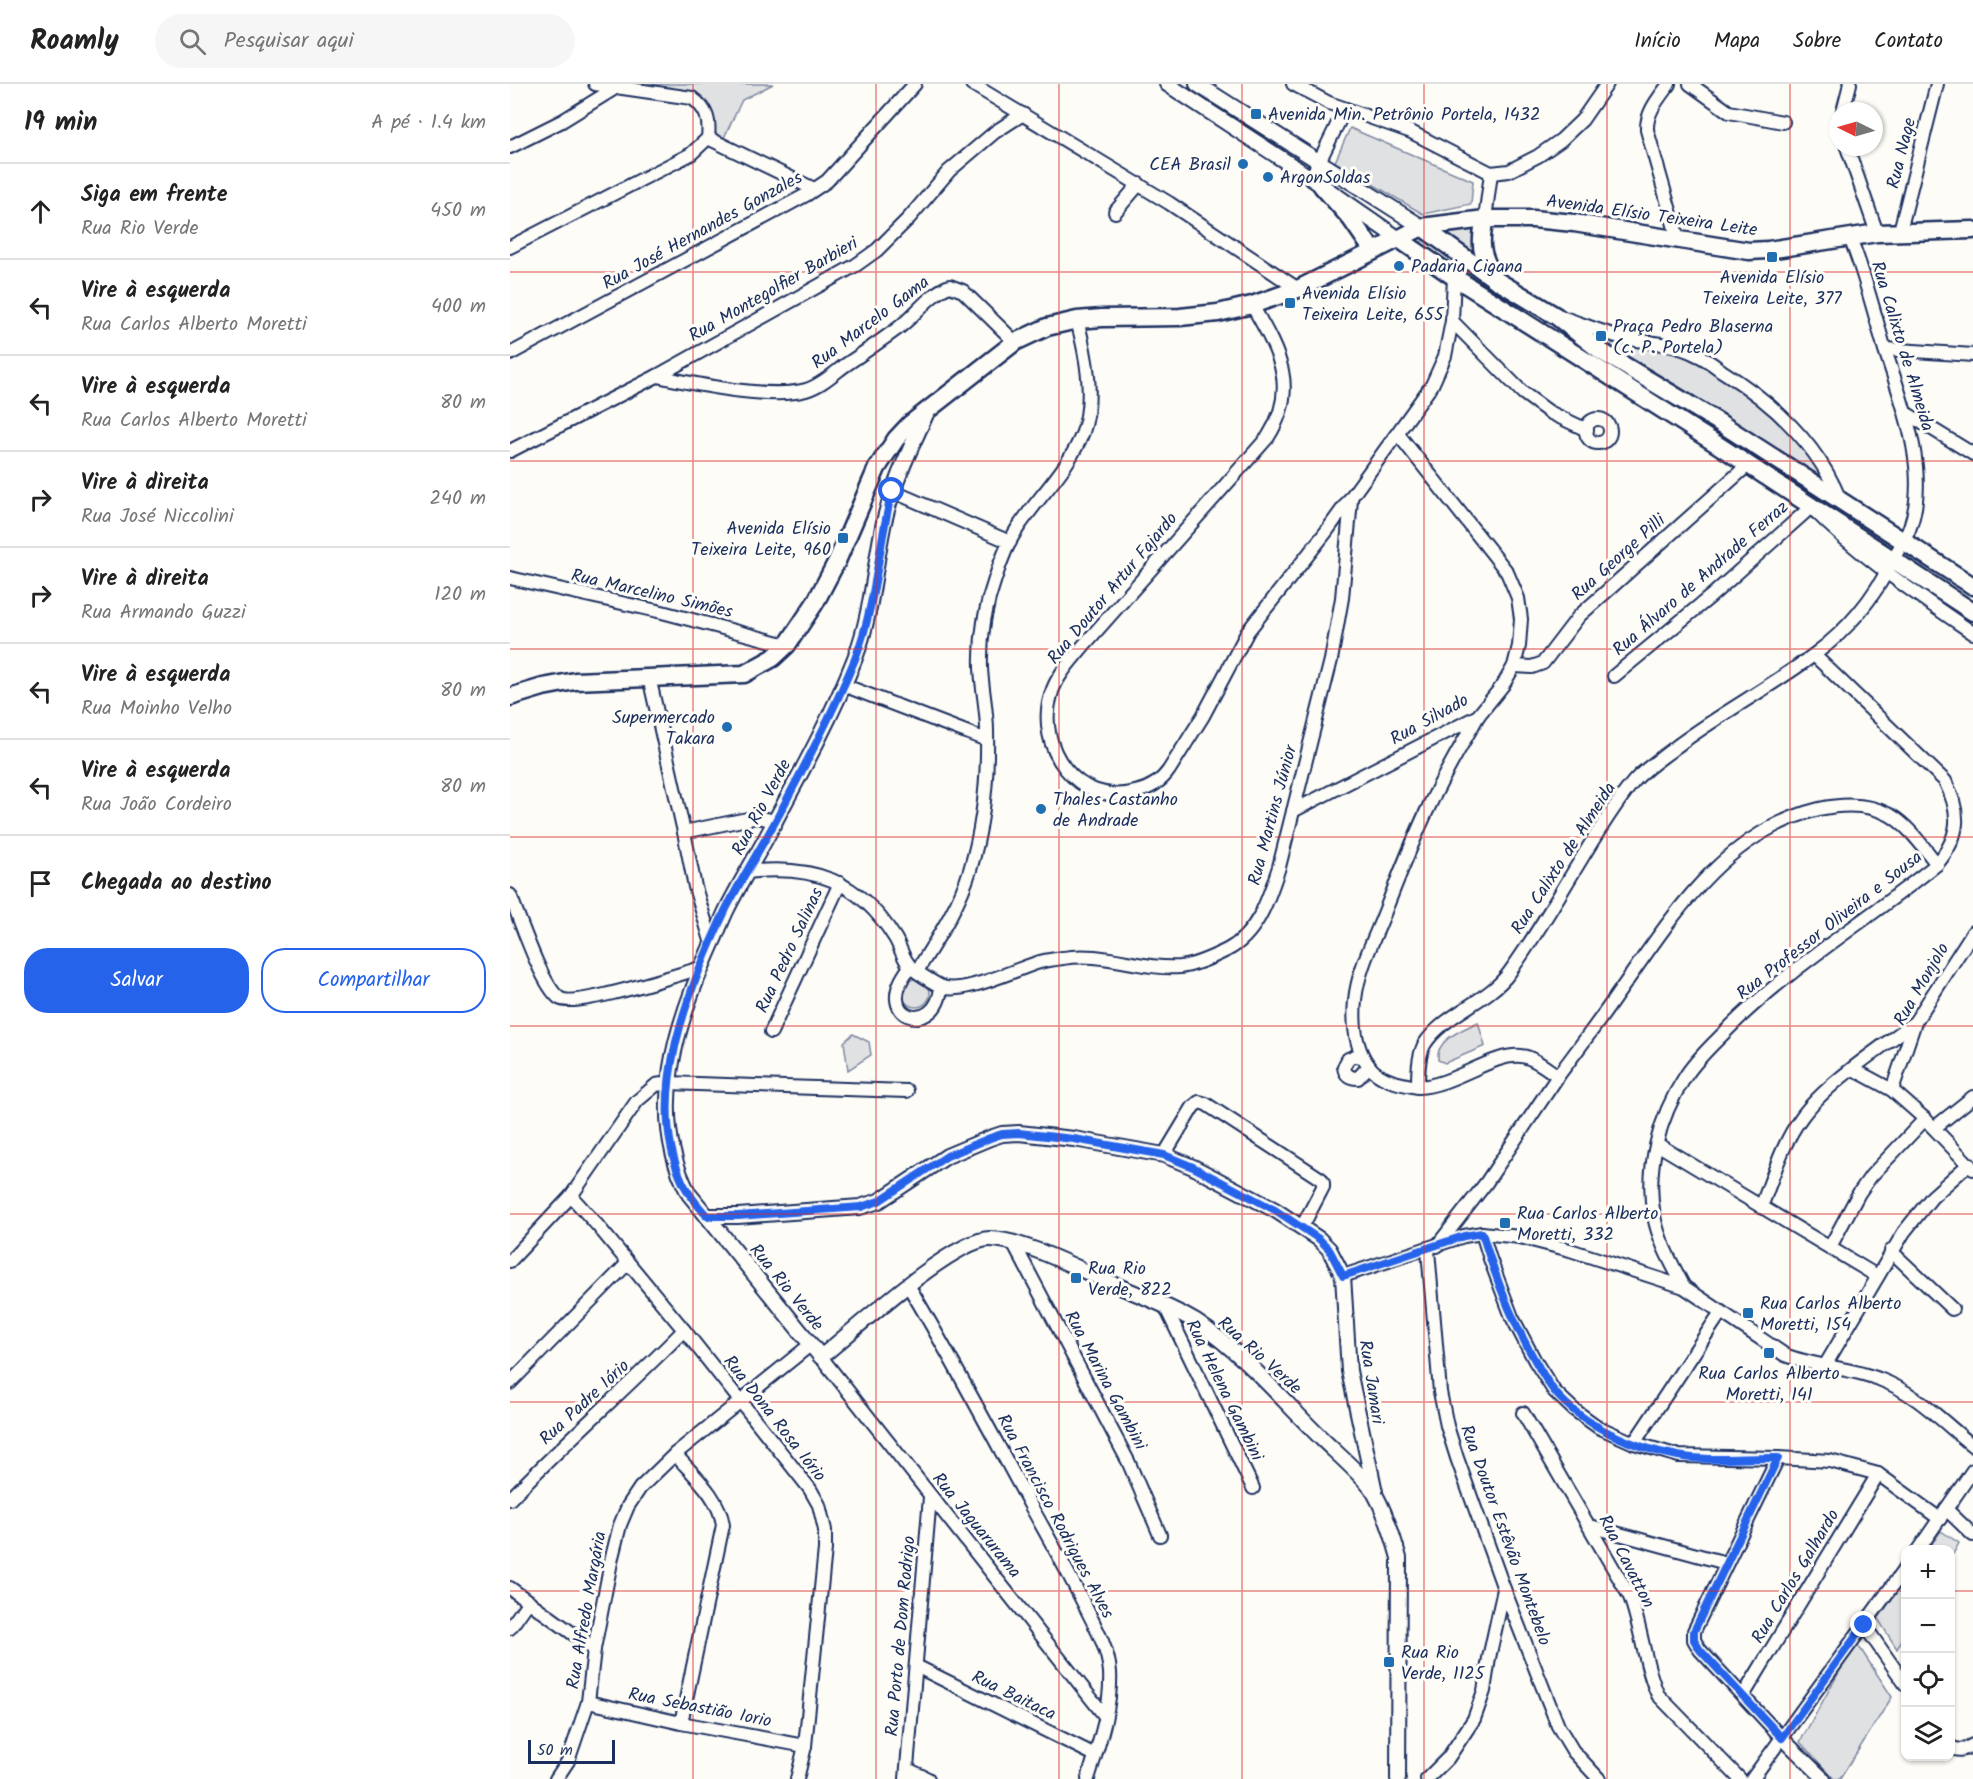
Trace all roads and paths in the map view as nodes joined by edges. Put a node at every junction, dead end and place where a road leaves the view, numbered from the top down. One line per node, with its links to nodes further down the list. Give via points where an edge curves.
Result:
1 (595, 84): 12 (street)
2 (915, 84): 24 (street, Rua José Hernandes Gonzales, via 827,181)
3 (972, 84): 15 (street)
4 (1167, 84): 22 (street)
5 (1197, 84): 20 (street)
6 (1293, 84): 14 (street)
7 (1607, 84): 21 (street, via 1582,120 1561,140 1509,171)
8 (1669, 84): 33 (street, via 1646,121)
9 (1690, 84): 16 (street, via 1729,112)
10 (1850, 84): 13 (street)
11 (1937, 84): 29 (street, Rua Nage)
12 (617, 87): 17 (street, via 692,98 708,116); 18 (street)
13 (1845, 102)
14 (1345, 109): 20 (street); 21 (street, via 1409,131)
15 (1023, 114): 23 (street); 50 (street, Rua Montegolfier Barbieri, via 949,171 909,218 870,255)
16 (1783, 122)
17 (708, 138): 24 (street); 34 (street, via 691,154)
18 (510, 147)
19 (1850, 156): 30 (street)
20 (1319, 163): 22 (street); 27 (street)
21 (1491, 173): 26 (street)
22 (1317, 182): 32 (street); 35 (main road, via 1351,219)
23 (1139, 184): 25 (street); 38 (street)
24 (814, 189): 47 (street, Rua José Hernandes Gonzales)
25 (1115, 212)
26 (1485, 219): 27 (main road, Avenida Elísio Teixeira Leite); 33 (main road, Avenida Elísio Teixeira Leite, via 1556,221); 37 (main road, via 1481,236 1483,256)
27 (1422, 227): 32 (main road, Avenida Elísio Teixeira Leite); 37 (main road)
28 (1973, 230): 29 (main road, Avenida Elísio Teixeira Leite)
29 (1900, 231): 30 (main road, Avenida Elísio Teixeira Leite)
30 (1877, 233): 31 (main road, Avenida Elísio Teixeira Leite)
31 (1850, 238): 33 (main road, Avenida Elísio Teixeira Leite, via 1749,251); 45 (street, Rua Calixto de Almeida)
32 (1399, 239): 35 (main road, Avenida Elísio Teixeira Leite); 36 (main road)
33 (1678, 239)
34 (510, 247)
35 (1373, 251): 38 (main road, Avenida Elísio Teixeira Leite)
36 (1454, 277): 42 (street, Rua Doutor Artur Fajardo); 49 (main road)
37 (1496, 280): 40 (main road)
38 (1298, 289): 39 (main road, Avenida Elísio Teixeira Leite)
39 (1252, 305): 41 (main road, Avenida Elísio Teixeira Leite, via 1180,317); 59 (street, Rua Doutor Artur Fajardo, via 1270,337 1284,380 1277,423 1058,680 1051,694 1048,724 1054,752 1070,774 1087,786 1114,795 1146,789 1165,776 1203,716 1248,631)
40 (1556, 316): 43 (street); 46 (main road)
41 (1077, 320): 44 (main road, Avenida Elísio Teixeira Leite, via 1047,327); 63 (street, via 1089,392 1083,432)
42 (1452, 321): 53 (street, via 1522,393); 54 (street, Rua Doutor Artur Fajardo, via 1439,372)
43 (1621, 337): 46 (street); 60 (street, via 1663,343 1695,353 1769,403 1824,466)
44 (1015, 342): 50 (street, Rua Marcelo Gama, via 963,291 945,288 899,327 807,390 754,391); 51 (main road, Avenida Elísio Teixeira Leite)
45 (1885, 350): 48 (street); 52 (street, Rua Calixto de Almeida)
46 (1602, 352): 49 (street); 60 (main road)
47 (510, 354)
48 (1973, 356)
49 (1595, 368): 57 (main road)
50 (657, 376): 55 (street, Rua Montegolfier Barbieri)
51 (927, 412): 58 (street, Rua Rio Verde); 69 (main road, Avenida Elísio Teixeira Leite, via 910,424 887,451 826,584)
52 (1906, 413): 56 (street); 62 (street, Rua Calixto de Almeida, via 1916,485 1915,507)
53 (1587, 430)
54 (1398, 434): 59 (street, Rua Doutor Artur Fajardo); 71 (street, Rua Silvado, via 1507,572 1518,598 1521,619)
55 (510, 451)
56 (1973, 454)
57 (1748, 465): 61 (main road); 71 (street, Rua George Pilli, via 1579,616 1543,663)
58 (892, 491): 63 (street); 74 (street, Rua Rio Verde, via 866,628)
59 (1351, 498): 78 (street, Rua Martins Júnior, via 1342,598 1331,660)
60 (1839, 500): 62 (main road)
61 (1810, 507): 64 (main road); 72 (street, Rua Álvaro de Andrade Ferraz)
62 (1903, 541): 64 (street, Rua Calixto de Almeida); 66 (main road)
63 (1010, 542): 77 (street, via 995,578 982,635)
64 (1889, 567): 67 (main road); 68 (street); 70 (street, Rua Calixto de Almeida, via 1862,610)
65 (510, 578): 69 (street, Rua Marcelino Simões)
66 (1973, 586)
67 (1973, 612)
68 (1973, 633)
69 (787, 645): 73 (main road, Avenida Elísio Teixeira Leite, via 744,674)
70 (1814, 655): 81 (street, Rua Professor Oliveira e Sousa, via 1945,781 1953,797 1956,832); 95 (street, Rua Calixto de Almeida, via 1704,726 1636,779 1508,975 1443,1025 1424,1046)
71 (1514, 666): 76 (street, Rua Silvado)
72 (1614, 676)
73 (649, 677): 75 (main road, Avenida Elísio Teixeira Leite, via 575,681); 80 (street)
74 (843, 686): 77 (street); 79 (street, Rua Rio Verde)
75 (510, 697)
76 (1478, 716): 78 (street, Rua Silvado); 95 (street, via 1435,793 1408,854 1361,972 1355,1000 1356,1035 1366,1062 1388,1080)
77 (987, 740): 88 (street, via 985,787 969,872 944,929)
78 (1293, 810): 89 (street, Rua Martins Júnior, via 1269,898 1253,927 1230,949 1182,967 1101,957 1066,957 969,986)
79 (776, 821): 80 (street, via 758,817); 82 (street, Rua Rio Verde)
80 (684, 832): 86 (street)
81 (1938, 864): 93 (street, via 1890,815 1870,807 1823,808 1762,832 1702,880); 101 (street, Rua Professor Oliveira e Sousa, via 1786,976 1740,1016 1685,1076 1668,1106)
82 (747, 872): 83 (street, via 794,870); 86 (street, Rua Rio Verde)
83 (840, 883): 88 (street, via 882,919); 91 (street, Rua Pedro Salinas)
84 (510, 896): 87 (street, via 548,984 564,1001 591,999)
85 (1973, 932): 90 (street, Rua Monjolo)
86 (712, 944): 87 (street, Rua Rio Verde)
87 (701, 968): 94 (street, Rua Rio Verde, via 679,1032)
88 (914, 969): 89 (street); 89 (street, via 902,978 896,996 908,1016 931,1012 939,1003)
89 (942, 987)
90 (1915, 1022): 92 (street); 96 (street, Rua Monjolo)
91 (771, 1032)
92 (1853, 1069): 96 (street); 105 (street, via 1802,1117 1790,1136)
93 (1558, 1076): 95 (street, via 1530,1058 1513,1056 1442,1084); 111 (street, via 1486,1183)
94 (668, 1083): 97 (street); 104 (street, via 656,1085 637,1101); 106 (street, Rua Rio Verde, via 670,1144 689,1194)
95 (1418, 1087)
96 (1892, 1090): 99 (street)
97 (907, 1091)
98 (1973, 1097): 100 (street)
99 (1925, 1119): 100 (street); 110 (street, via 1871,1176)
100 (1934, 1128): 103 (street)
101 (1657, 1144): 105 (street); 118 (street, Rua Professor Oliveira e Sousa, via 1651,1175 1654,1218)
102 (1164, 1155): 106 (street, via 1074,1139 1002,1134 947,1156 879,1201 861,1207); 107 (street); 107 (street, via 1193,1107 1200,1102 1219,1111 1321,1179 1323,1187)
103 (1971, 1167): 112 (street, via 1932,1197)
104 (571, 1196): 113 (street); 114 (street, Rua Dona Rosa Iório)
105 (1761, 1207): 110 (street)
106 (707, 1216): 123 (street, Rua Rio Verde)
107 (1302, 1227): 115 (street, via 1329,1249)
108 (1482, 1233): 111 (street); 118 (street, via 1560,1247); 129 (street, via 1512,1317 1554,1391 1599,1427)
109 (1014, 1244): 117 (street, Rua Rio Verde, via 991,1239 976,1241); 119 (street, Rua Rio Verde, via 1048,1254); 143 (street, Rua Marina Gambini, via 1128,1461)
110 (1830, 1247): 116 (street)
111 (1433, 1248): 115 (street); 149 (street, Rua Doutor Estêvão Montebelo, via 1440,1392 1447,1426)
112 (1891, 1251): 116 (street); 120 (street)
113 (510, 1262)
114 (628, 1263): 122 (street, Rua Dona Rosa Iório); 126 (street)
115 (1343, 1276): 130 (street, Rua Jamari, via 1349,1371)
116 (1878, 1276): 125 (street)
117 (908, 1285): 124 (street, Rua Rio Verde); 158 (street, Rua Francisco Rodrigues Alves, via 949,1353 1101,1637 1110,1673)
118 (1684, 1287): 121 (street)
119 (1165, 1306): 132 (street, Rua Rio Verde, via 1224,1342); 137 (street, Rua Helena Gambini)
120 (1952, 1309)
121 (1721, 1312): 125 (street, via 1785,1355); 129 (street)
122 (684, 1330): 127 (street, Rua Dona Rosa Iório); 140 (street, Rua Padre Iório)
123 (810, 1345): 124 (street, Rua Rio Verde); 127 (street, Rua Alfredo Margária)
124 (821, 1357): 139 (street, Rua Jaguarurama)
125 (1826, 1364): 131 (street, via 1880,1379 1905,1391)
126 (510, 1383)
127 (740, 1402): 133 (street, Rua Alfredo Margária); 162 (street, Rua Dona Rosa Iório, via 810,1489 825,1530)
128 (1522, 1413): 142 (street, Rua Cavatton)
129 (1634, 1443): 134 (street, via 1679,1456)
130 (1364, 1444): 132 (street, via 1359,1456); 138 (street, Rua Jamari)
131 (1973, 1446)
132 (1331, 1448): 138 (street, Rua Rio Verde)
133 (675, 1454): 153 (street, Rua Alfredo Margária, via 640,1488 620,1525); 159 (street, via 715,1500 723,1525)
134 (1778, 1458): 136 (street, via 1830,1461); 146 (street)
135 (1973, 1470): 141 (street)
136 (1878, 1474): 141 (street); 156 (street, Rua Carlos Galhardo)
137 (1253, 1488)
138 (1375, 1492): 170 (street, Rua Rio Verde, via 1399,1558)
139 (930, 1497): 154 (street, Rua Porto de Dom Rodrigo); 158 (street, Rua Jaguarurama)
140 (510, 1499)
141 (1943, 1514): 144 (street); 145 (street)
142 (1590, 1526): 146 (street); 173 (street, Rua Cavatton, via 1630,1597 1650,1679 1658,1695)
143 (1160, 1534)
144 (1973, 1535)
145 (1921, 1545)
146 (1726, 1563): 156 (street, via 1694,1631 1694,1640)
147 (1901, 1573): 151 (street)
148 (510, 1588): 150 (street)
149 (1504, 1589): 171 (street, via 1484,1691 1474,1719 1448,1758); 172 (street, Rua Doutor Estêvão Montebelo, via 1558,1726 1573,1751)
150 (529, 1601): 152 (street); 153 (street)
151 (1864, 1625): 155 (street); 160 (street)
152 (510, 1628)
153 (594, 1649): 157 (street, Rua Alfredo Margária)
154 (916, 1666): 164 (street, Rua Baitaca); 165 (street, Rua Porto de Dom Rodrigo)
155 (1901, 1679)
156 (1743, 1696): 160 (street)
157 (588, 1702): 159 (street, Rua Sebastião Iorio); 166 (street, Rua Alfredo Margária, via 568,1761)
158 (1105, 1716): 164 (street, Rua Francisco Rodrigues Alves)
159 (681, 1723): 162 (street, Rua Sebastião Iorio)
160 (1782, 1738): 174 (street); 175 (street)
161 (1973, 1745): 163 (street)
162 (805, 1746): 167 (street, Rua Dona Rosa Iório)
163 (1955, 1750)
164 (1095, 1755): 169 (street, Rua Francisco Rodrigues Alves)
165 (906, 1774): 168 (street)
166 (556, 1779)
167 (797, 1779)
168 (928, 1779)
169 (1088, 1779)
170 (1398, 1779)
171 (1427, 1779)
172 (1599, 1779)
173 (1740, 1779)
174 (1752, 1779)
175 (1824, 1779)

